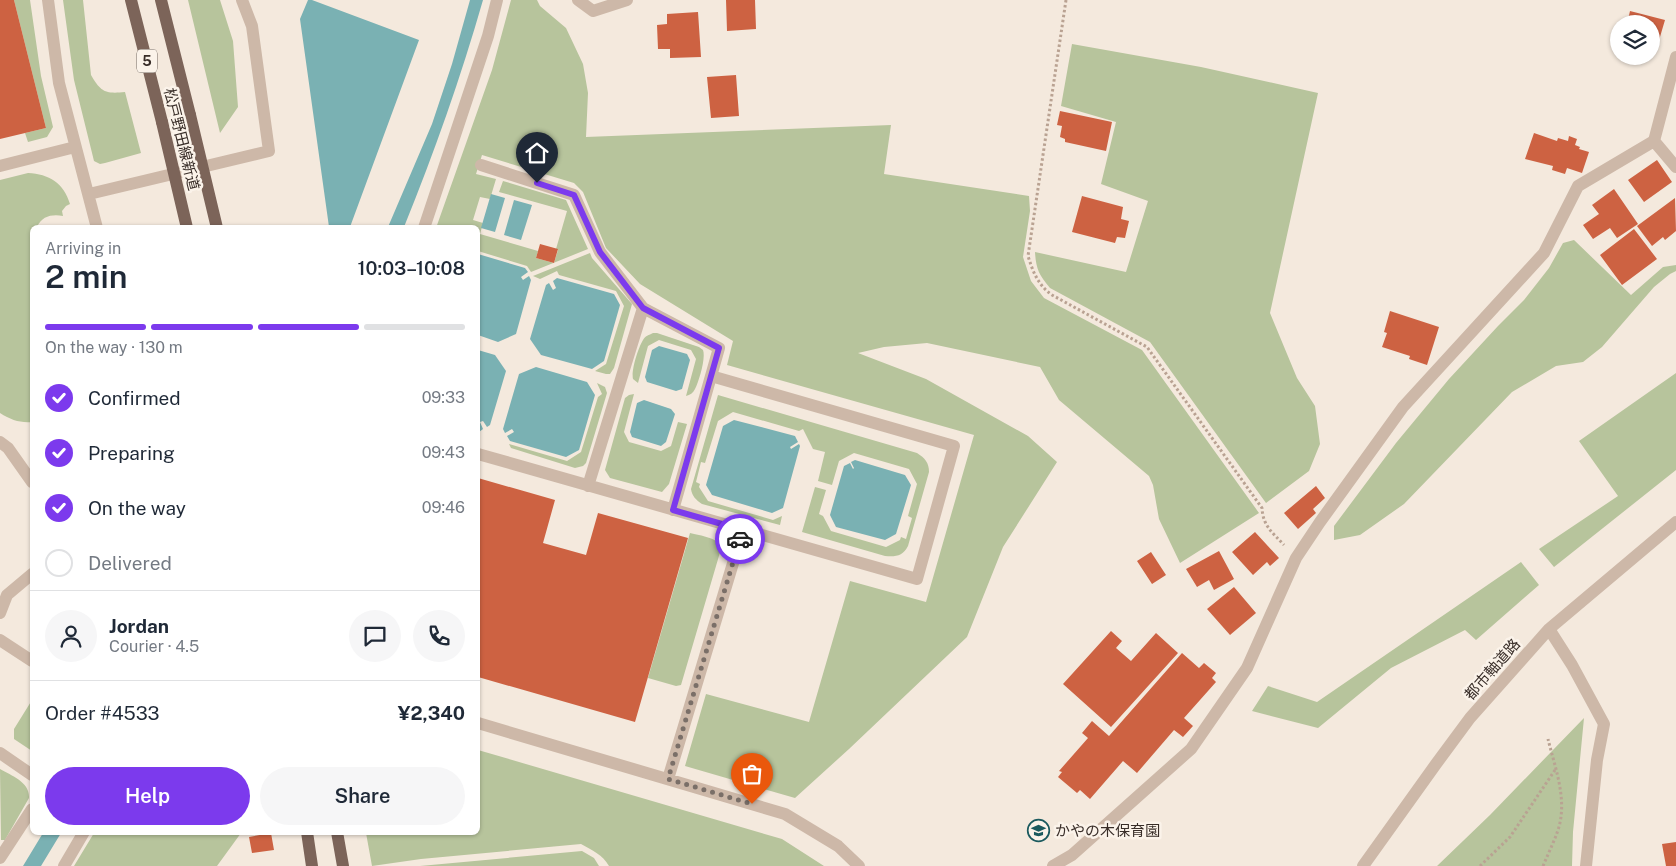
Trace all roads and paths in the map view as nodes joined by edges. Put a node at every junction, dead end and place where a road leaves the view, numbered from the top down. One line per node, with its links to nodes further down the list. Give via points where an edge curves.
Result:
1 (48, 0): 11 (street, via 60,83)
2 (131, 0): 17 (main road, 松戸野田線新道 / 5, bridge)
3 (162, 0): 18 (main road, 松戸野田線新道 / 5, bridge)
4 (242, 0): 15 (street, via 252,26 269,151)
5 (497, 0): 19 (street)
6 (578, 0): 7 (street, via 592,11)
7 (626, 0)
8 (1066, 0): 29 (path, via 1028,256 1034,275 1043,289 1052,295 1147,347 1262,508 1265,524)
9 (1676, 57): 10 (street)
10 (1654, 141): 14 (street); 29 (street, via 1578,186 1544,253 1403,407)
11 (75, 147): 12 (street); 15 (street)
12 (0, 166)
13 (481, 166): 20 (street, via 574,195 600,252)
14 (1676, 167)
15 (90, 194): 16 (street)
16 (96, 225)
17 (186, 225)
18 (216, 225)
19 (425, 225)
20 (643, 308): 21 (street, via 719,348); 25 (street)
21 (711, 376): 26 (street); 28 (street, via 954,446 917,579)
22 (0, 442): 24 (street)
23 (480, 455): 25 (street)
24 (30, 479)
25 (588, 486): 26 (street)
26 (673, 510): 28 (street)
27 (1676, 522): 33 (street, 都市軸道路)
28 (743, 530): 41 (street)
29 (1296, 558): 51 (street, via 1247,668 1191,749 1072,855)
30 (30, 576): 31 (street)
31 (3, 596): 32 (street)
32 (0, 613)
33 (1549, 629): 52 (street, 都市軸道路, via 1470,718); 55 (street, via 1604,724)
34 (0, 640): 35 (street)
35 (30, 660)
36 (480, 724): 41 (street)
37 (1548, 739): 39 (path)
38 (0, 753): 40 (street)
39 (1556, 769): 53 (path, via 1510,837); 54 (path, via 1562,812 1559,829)
40 (30, 774)
41 (668, 779): 50 (street, via 785,814 838,846)
42 (30, 812): 46 (street)
43 (82, 835): 47 (street)
44 (307, 835): 48 (main road)
45 (337, 835): 49 (main road)
46 (1, 856)
47 (64, 866)
48 (312, 866)
49 (342, 866)
50 (859, 866)
51 (1053, 866)
52 (1363, 866)
53 (1480, 866)
54 (1543, 866)
55 (1586, 866)

